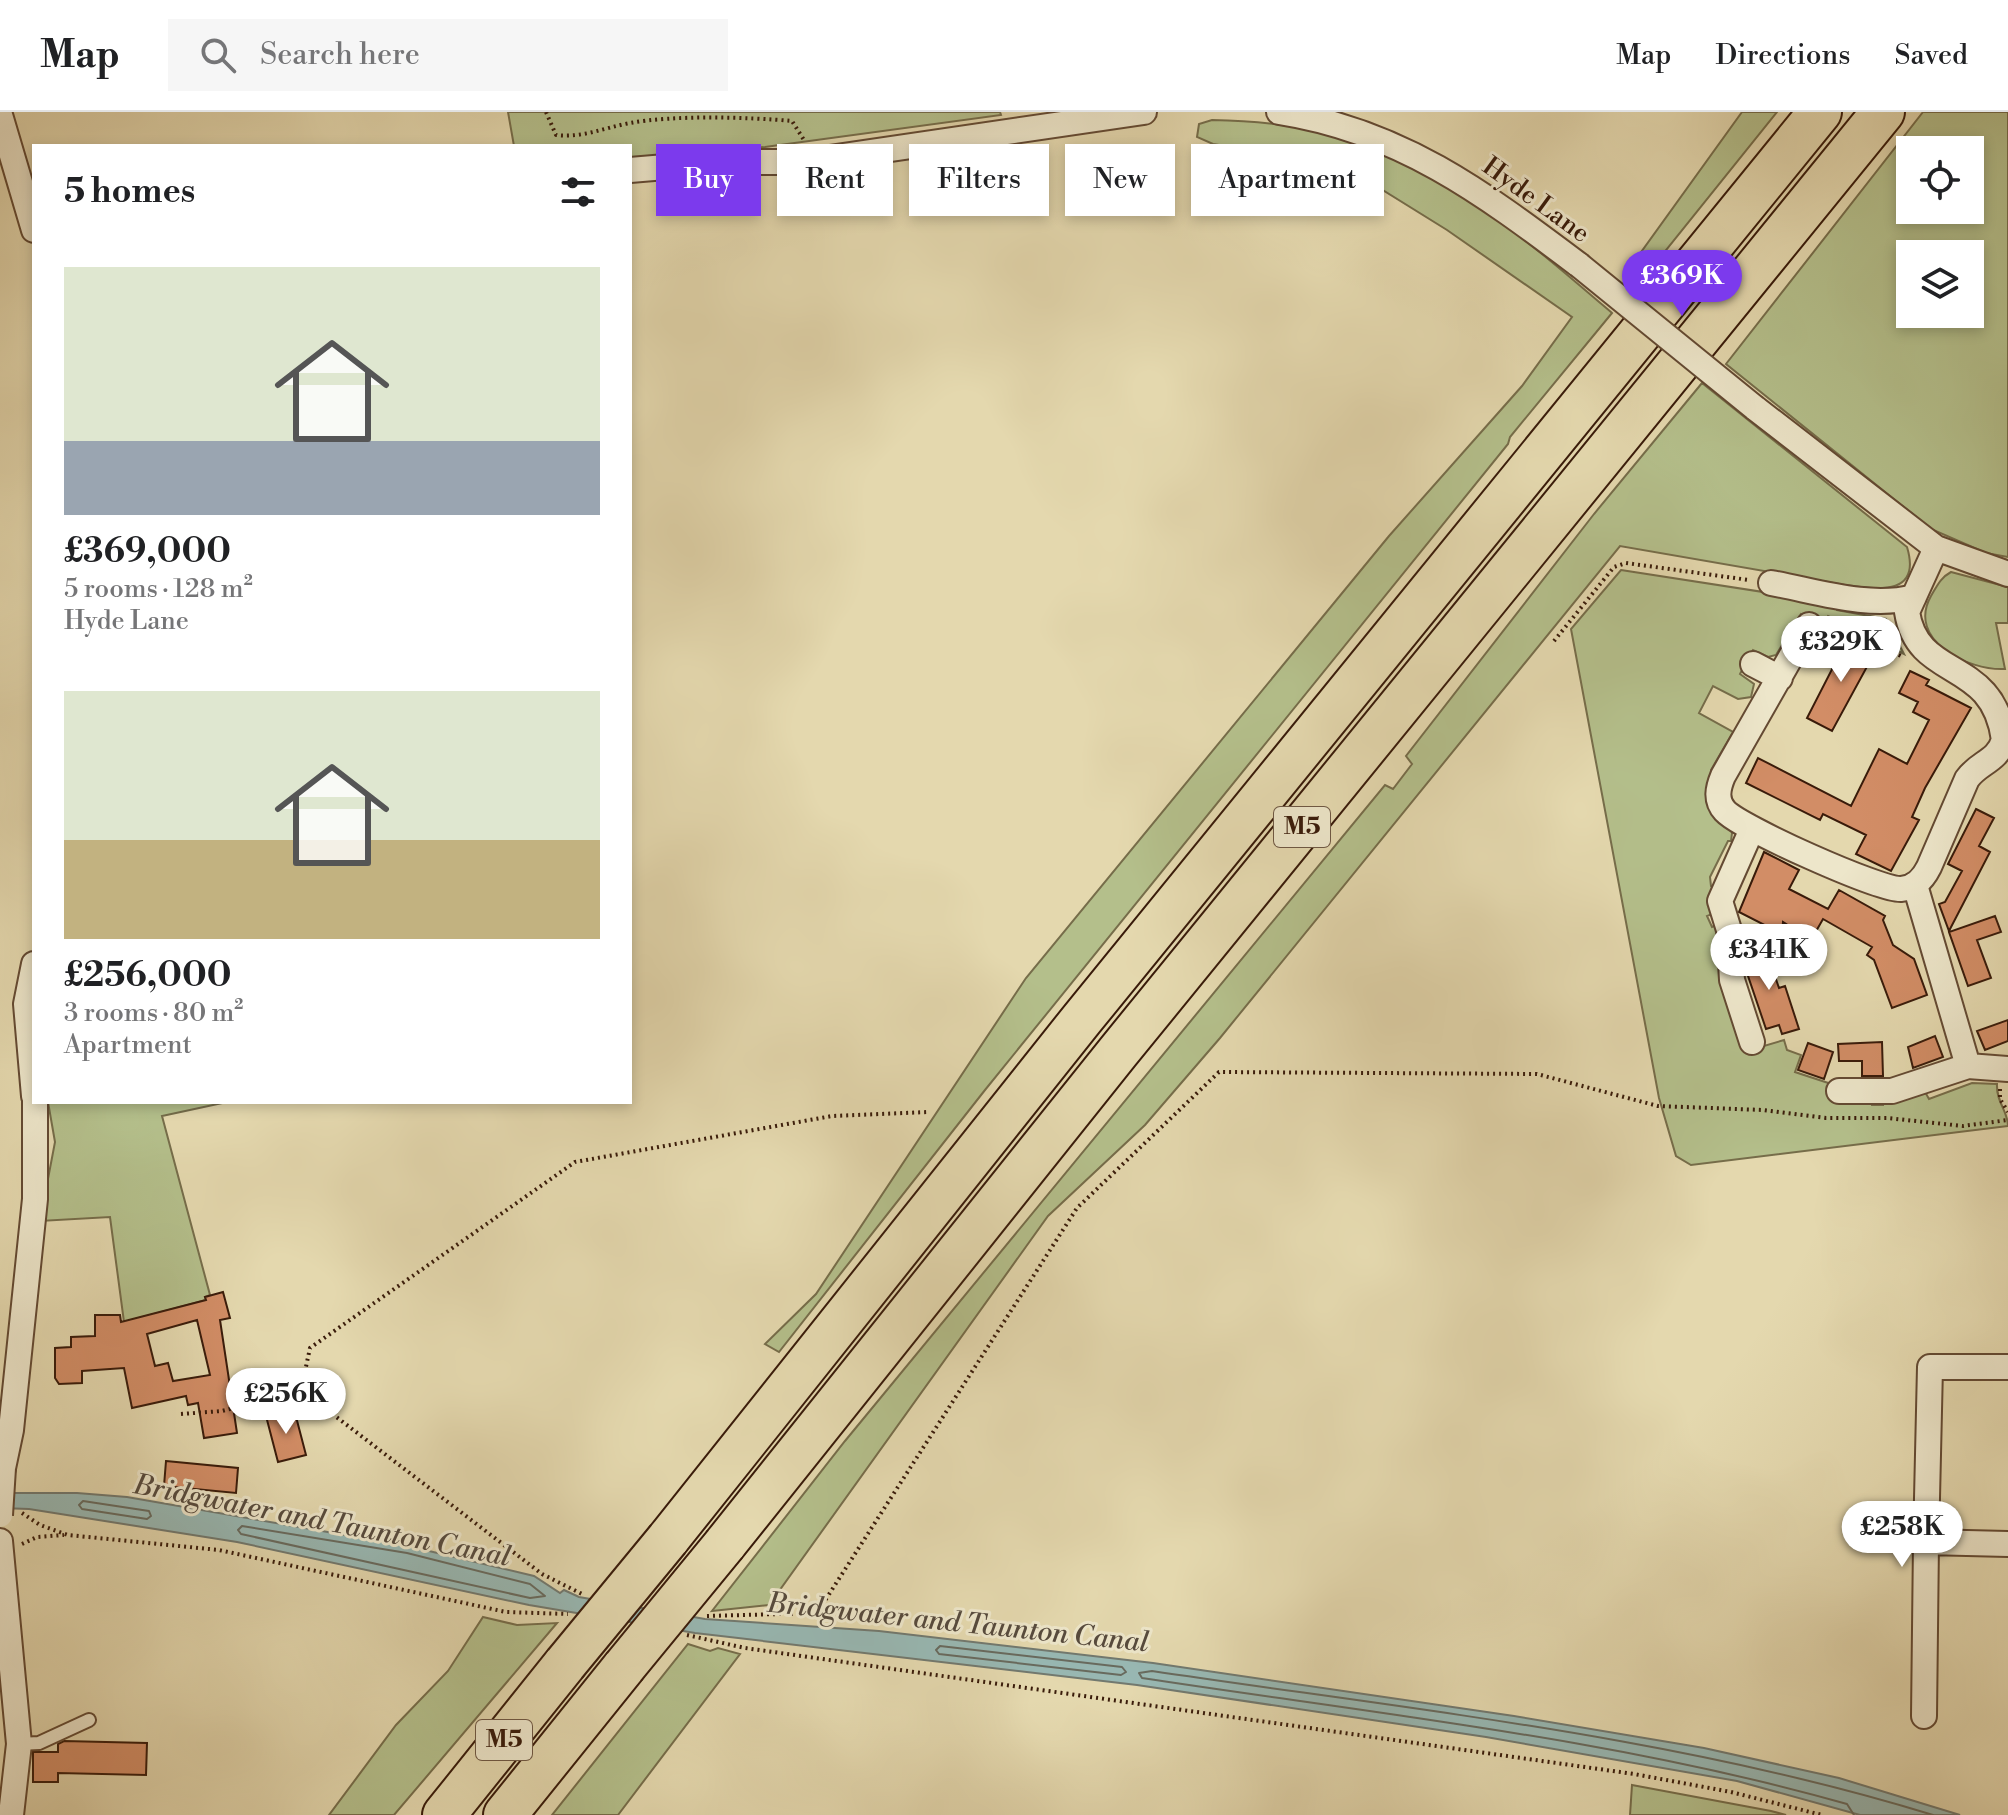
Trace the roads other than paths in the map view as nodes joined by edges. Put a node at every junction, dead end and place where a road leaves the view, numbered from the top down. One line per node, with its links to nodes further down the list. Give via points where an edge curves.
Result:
1 (1144, 112): 6 (street, via 815,160)
2 (1279, 112): 8 (street, Hyde Lane, bridge, via 1340,125 1429,160 1487,196)
3 (1820, 112): 34 (highway, M5, bridge, via 1082,1019)
4 (1883, 112): 35 (highway, M5, bridge)
5 (0, 115): 7 (street)
6 (632, 170)
7 (32, 221)
8 (1936, 548): 9 (street, Hyde Lane); 11 (street)
9 (2008, 574)
10 (1771, 583): 11 (street, via 1894,602)
11 (1914, 597): 15 (street, via 1907,612 1915,638 1932,658 1985,691)
12 (1809, 625): 14 (street)
13 (1753, 664): 14 (street)
14 (1780, 678): 16 (street, via 1718,792 1723,810)
15 (2006, 746): 17 (street, via 1967,779 1929,867)
16 (1752, 829): 17 (street, via 1877,886); 19 (street, via 1720,901 1729,930 1732,980)
17 (1915, 885): 20 (street)
18 (32, 974): 22 (street, via 26,1004)
19 (1752, 1042)
20 (1968, 1066): 21 (street); 23 (street, via 1892,1091)
21 (2008, 1069)
22 (32, 1073)
23 (1839, 1091)
24 (35, 1104): 26 (street, bridge, via 35,1199 3,1468)
25 (2008, 1367): 28 (street, via 1930,1367)
26 (6, 1514)
27 (0, 1542): 32 (street)
28 (1926, 1542): 29 (street); 30 (street)
29 (2008, 1544)
30 (1924, 1716)
31 (89, 1720): 32 (lane, via 39,1743)
32 (19, 1744): 33 (street)
33 (11, 1815)
34 (444, 1815)
35 (505, 1815)

